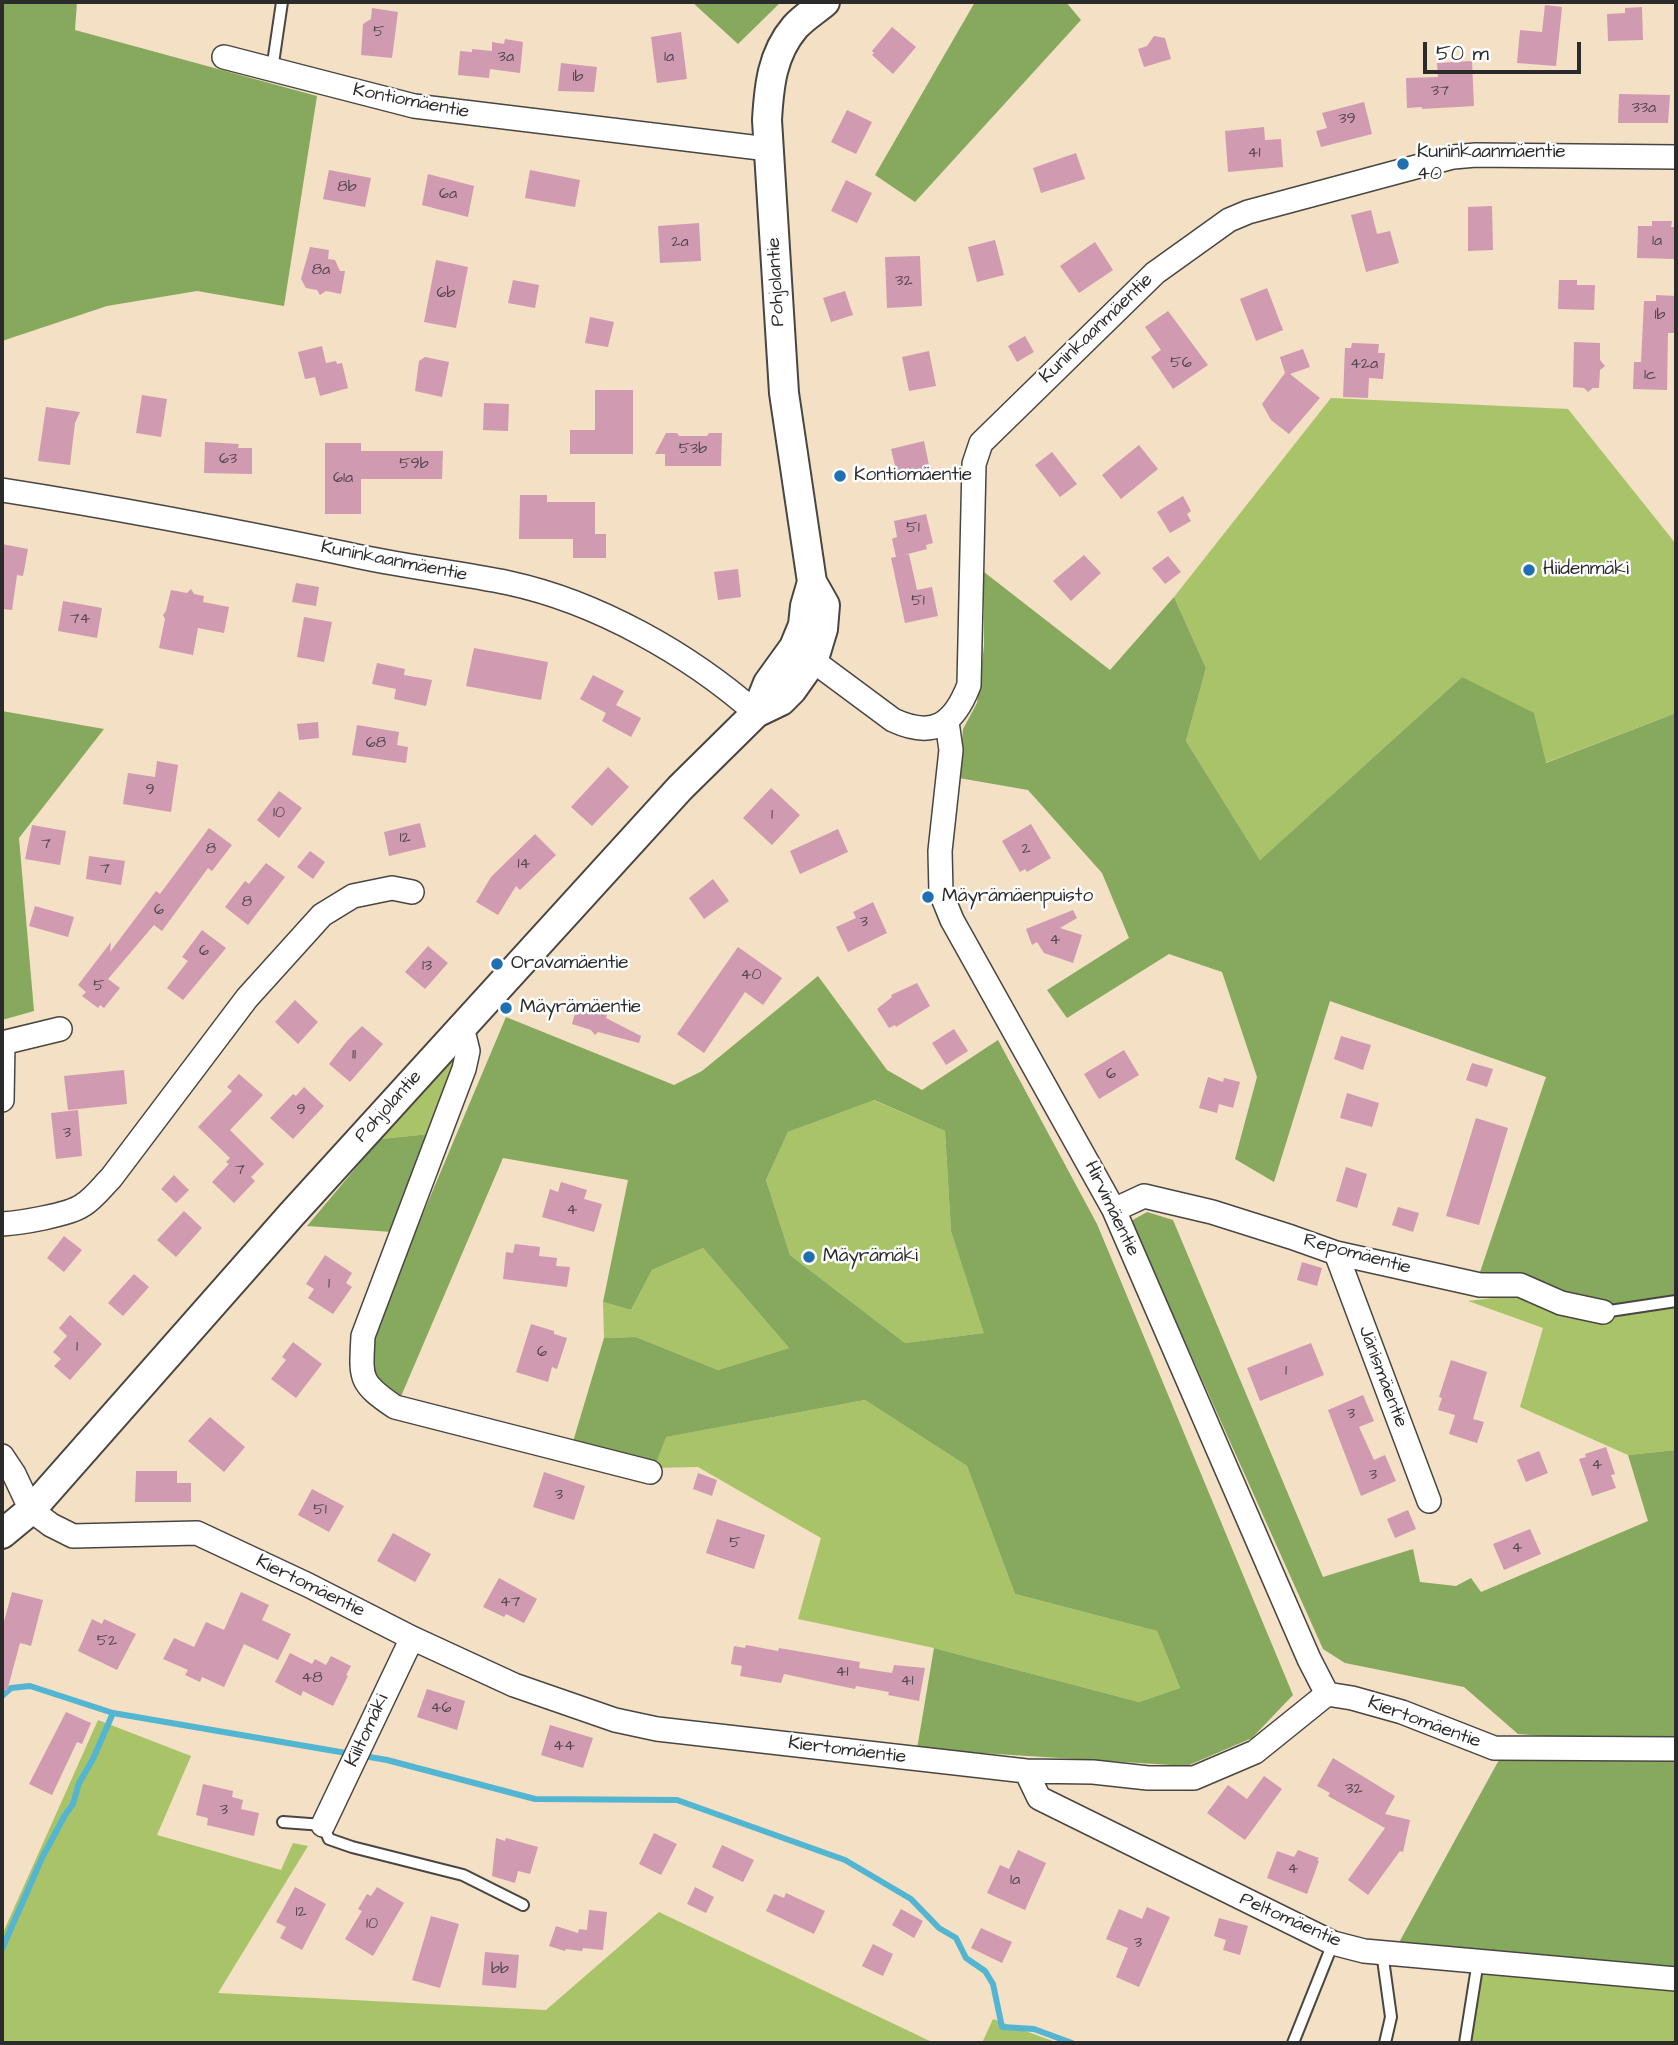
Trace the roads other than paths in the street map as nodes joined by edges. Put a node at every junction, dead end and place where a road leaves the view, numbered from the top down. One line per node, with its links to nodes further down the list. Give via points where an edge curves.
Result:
1 (282, 2): 4 (lane)
2 (825, 2): 5 (street, Pohjolantie, via 796,27 778,53 769,79)
3 (224, 57): 4 (street, Kontiomäentie)
4 (272, 70): 5 (street, Kontiomäentie, via 414,106)
5 (768, 149): 8 (street, Pohjolantie, via 784,393 812,582 805,606)
6 (1676, 157): 10 (street, Kuninkaanmäentie, via 1453,157 1237,216 1156,273 981,443 974,464 969,685 960,707)
7 (2, 489): 9 (street, Kuninkaanmäentie, via 510,584 574,602 674,653)
8 (804, 653): 9 (street, Pohjolantie, via 768,683); 10 (street, via 893,720 922,728)
9 (756, 713): 12 (street, Pohjolantie, via 680,788)
10 (947, 722): 16 (street, Hirvimäentie, via 951,750 940,850 941,893)
11 (412, 892): 17 (street, via 392,888 353,896 323,915 247,998 93,1197 80,1208)
12 (462, 1027): 22 (street, via 468,1051 464,1069 363,1336 361,1371 371,1391 395,1407); 24 (street, Pohjolantie)
13 (60, 1029): 14 (street)
14 (2, 1043): 15 (street)
15 (2, 1100)
16 (1114, 1210): 18 (street, Repomäentie, via 1144,1195); 27 (street, Hirvimäentie)
17 (2, 1224)
18 (1336, 1253): 20 (street, Repomäentie, via 1480,1284 1520,1284 1561,1303); 23 (street, Jänismäentie)
19 (1676, 1301): 20 (lane)
20 (1603, 1312)
21 (2, 1456): 24 (street)
22 (650, 1472)
23 (1429, 1501)
24 (31, 1510): 25 (street, Pohjolantie); 26 (street, Kiertomäentie, via 73,1536 197,1533)
25 (2, 1534)
26 (412, 1638): 29 (street, Kiertomäentie, via 514,1685 646,1727); 31 (street, Kiiltomäki)
27 (1327, 1694): 28 (street, Kiertomäentie, via 1402,1712 1494,1748); 29 (street, Kiertomäentie, via 1255,1752 1194,1778)
28 (1676, 1749)
29 (1026, 1772): 33 (street, Peltomäentie, via 1039,1798)
30 (283, 1822): 31 (lane)
31 (323, 1825): 32 (lane, via 329,1839 463,1875)
32 (523, 1905)
33 (1333, 1943): 34 (street, Peltomäentie); 37 (lane)
34 (1382, 1952): 35 (street, Peltomäentie); 38 (lane, via 1391,2017)
35 (1478, 1961): 36 (street, Peltomäentie); 39 (lane)
36 (1676, 1979)
37 (1293, 2043)
38 (1385, 2043)
39 (1465, 2043)

